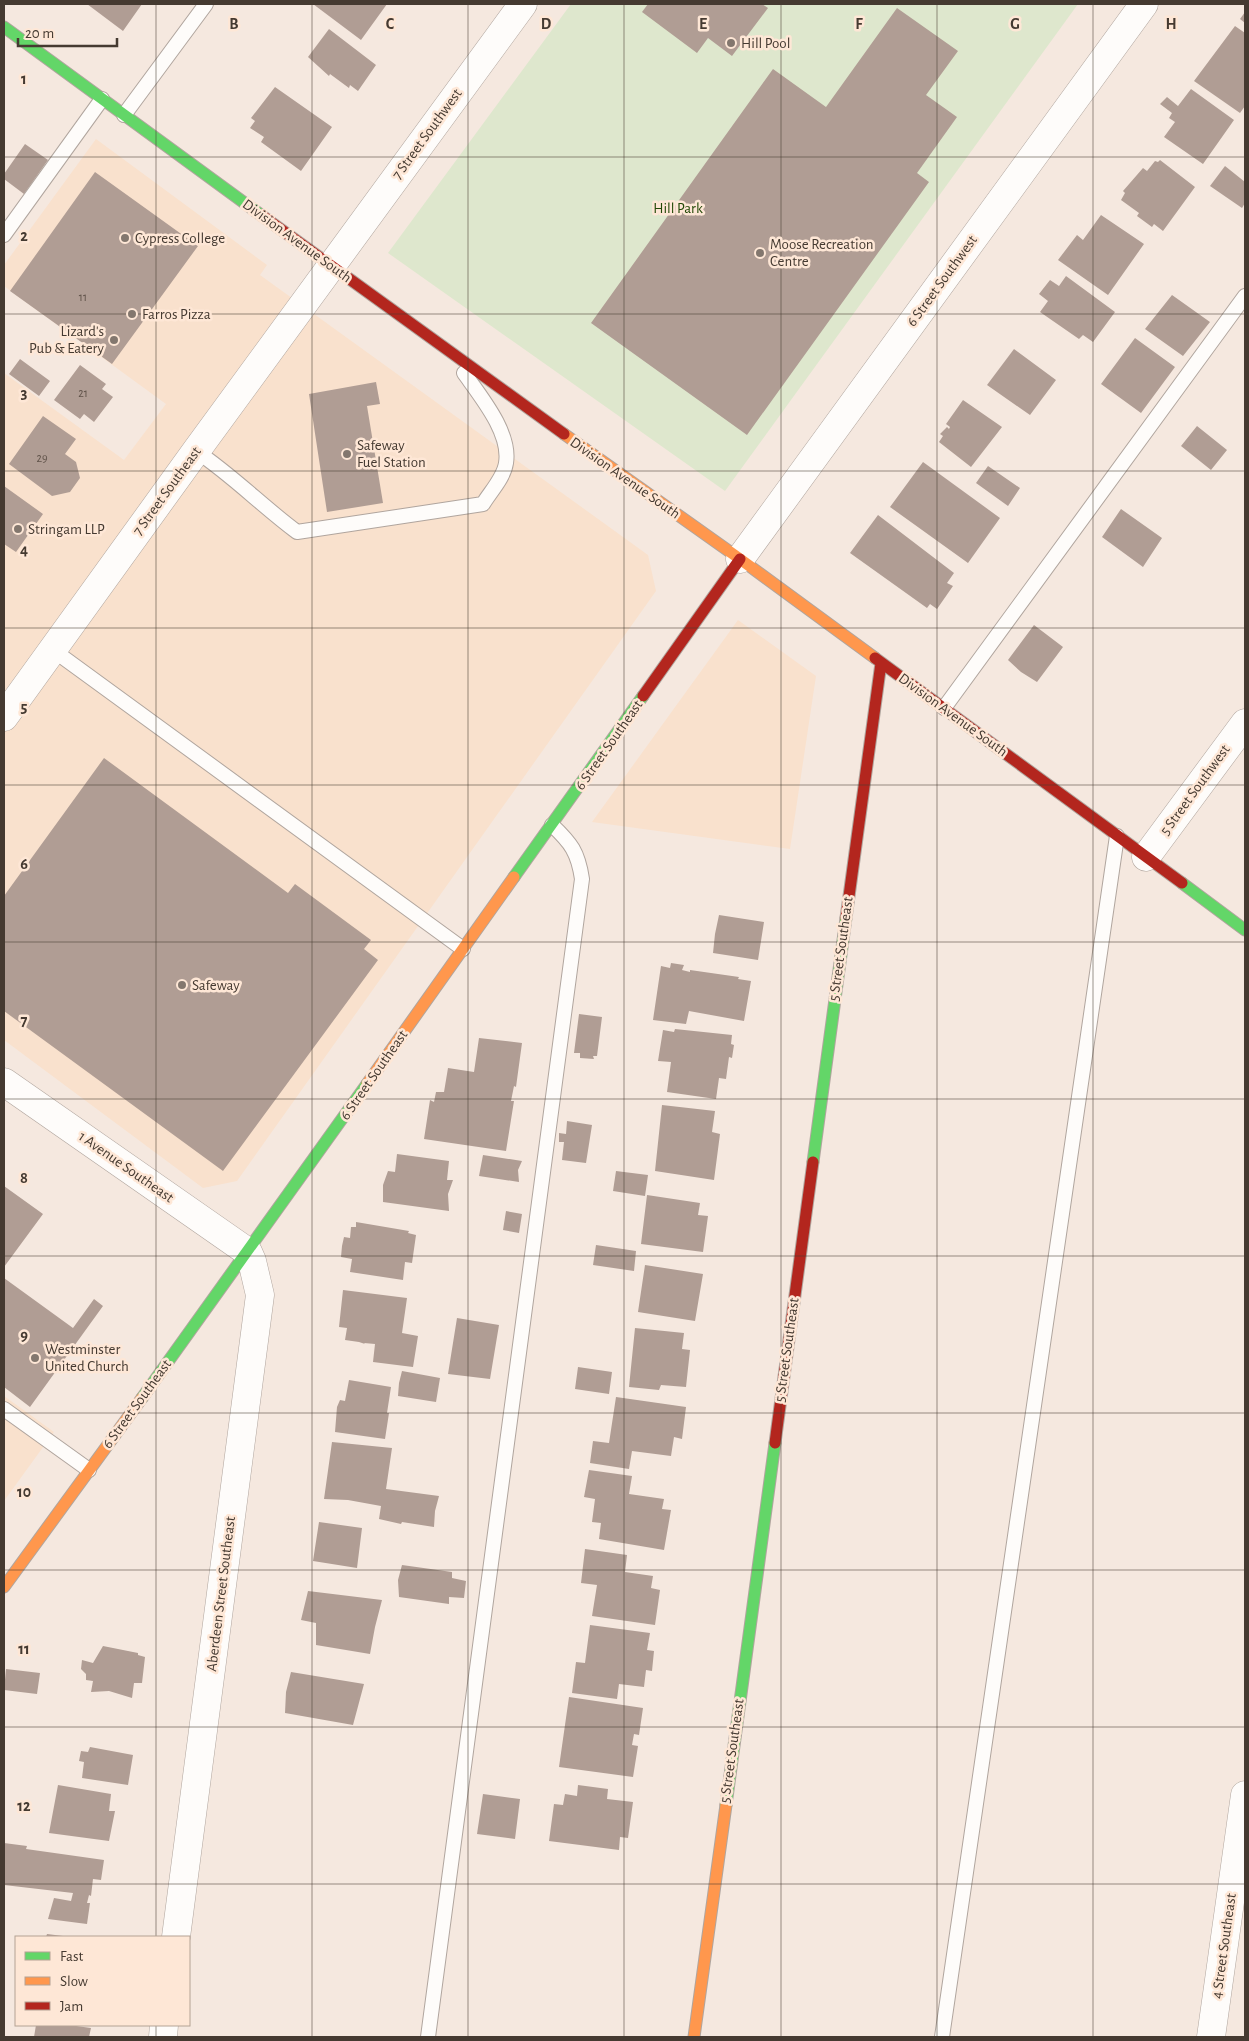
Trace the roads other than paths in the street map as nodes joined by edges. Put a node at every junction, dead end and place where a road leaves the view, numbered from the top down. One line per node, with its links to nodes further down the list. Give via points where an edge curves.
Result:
1 (206, 4): 6 (lane)
2 (523, 4): 8 (street, 7 Street Southwest)
3 (1144, 4): 12 (street, 6 Street Southwest)
4 (4, 27): 5 (street, Division Avenue South)
5 (102, 99): 6 (street, Division Avenue South); 7 (lane)
6 (124, 115): 8 (street, Division Avenue South)
7 (4, 235)
8 (331, 265): 10 (street, Division Avenue South); 11 (street, 7 Street Southeast)
9 (1245, 296): 15 (lane)
10 (452, 354): 11 (lane, via 494,416 506,448 506,464 501,476 482,504 297,532 224,470); 12 (street, Division Avenue South)
11 (196, 451): 13 (street, 7 Street Southeast)
12 (740, 559): 14 (street, Division Avenue South); 18 (street, 6 Street Southeast)
13 (53, 650): 16 (street, 7 Street Southeast); 22 (lane)
14 (881, 663): 15 (street, Division Avenue South); 31 (street, 5 Street Southeast)
15 (944, 708): 19 (street, Division Avenue South)
16 (4, 717)
17 (1245, 723): 20 (street, 5 Street Southwest)
18 (552, 825): 22 (street, 6 Street Southeast); 30 (lane, via 574,848 582,879)
19 (1117, 836): 20 (street, Division Avenue South); 32 (lane)
20 (1146, 857): 21 (street, Division Avenue South)
21 (1245, 930)
22 (463, 950): 24 (street, 6 Street Southeast)
23 (4, 1082): 24 (street, 1 Avenue Southeast)
24 (248, 1252): 26 (street, 6 Street Southeast); 29 (street, Aberdeen Street Southeast, via 260,1295)
25 (4, 1409): 26 (lane)
26 (89, 1470): 27 (street, 6 Street Southeast)
27 (4, 1587)
28 (1245, 1795): 33 (street, 4 Street Southeast)
29 (176, 1936)
30 (428, 2037)
31 (694, 2037)
32 (942, 2037)
33 (1210, 2037)

